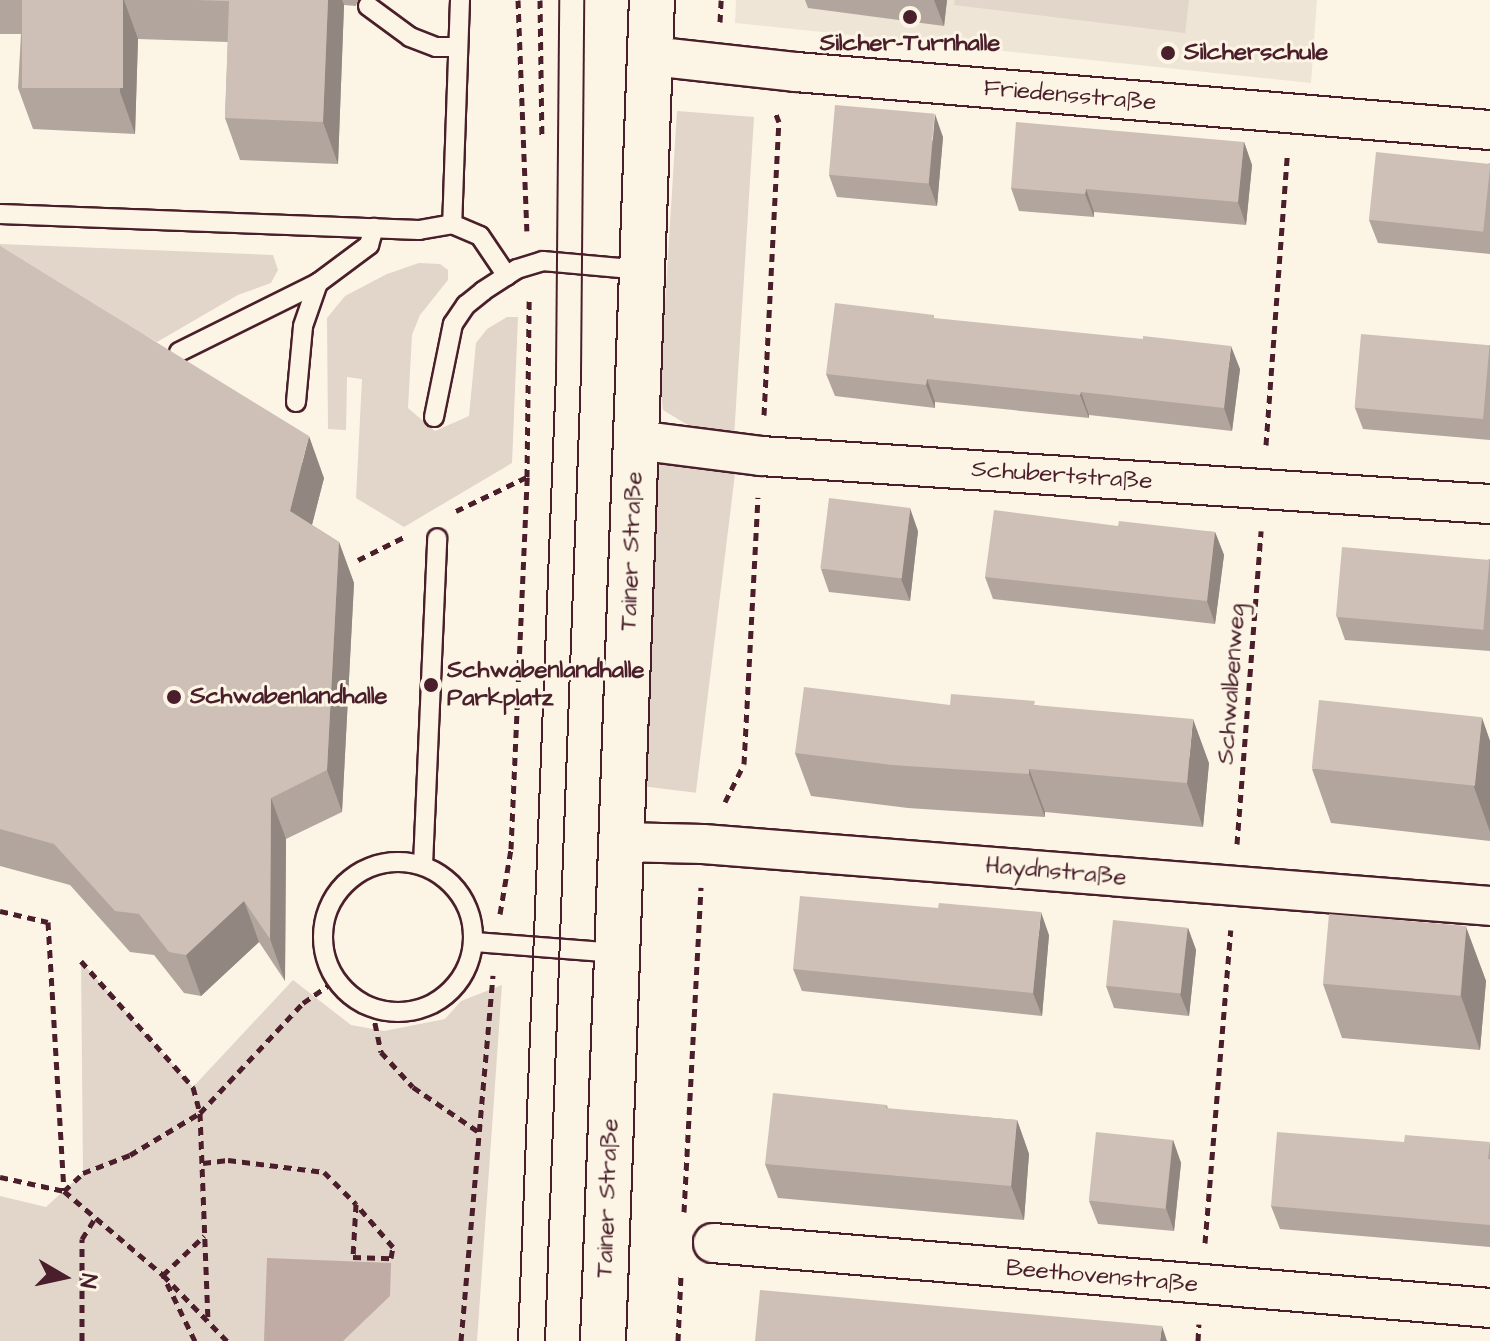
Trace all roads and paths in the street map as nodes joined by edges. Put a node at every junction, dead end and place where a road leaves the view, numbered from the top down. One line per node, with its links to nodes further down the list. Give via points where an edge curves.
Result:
1 (460, 0): 8 (lane)
2 (518, 0): 16 (path)
3 (540, 0): 12 (path)
4 (652, 0): 9 (street, Tainer Straße)
5 (721, 0): 7 (path)
6 (368, 6): 8 (lane, via 410,37 436,47)
7 (720, 30)
8 (458, 47): 14 (lane)
9 (651, 56): 10 (street, Friedensstraße); 17 (street, Tainer Straße)
10 (1290, 115): 11 (street, Friedensstraße); 24 (path, Schwalbenweg)
11 (1490, 130)
12 (542, 139)
13 (0, 214): 15 (lane)
14 (452, 224): 15 (lane, via 419,230); 18 (lane, via 480,236)
15 (374, 228): 19 (lane, via 369,245)
16 (529, 264): 17 (lane, via 583,262); 18 (lane); 34 (path, via 527,477 511,849)
17 (642, 270): 23 (street, Tainer Straße)
18 (507, 276): 22 (lane, via 466,305 453,324)
19 (318, 283): 20 (lane); 21 (lane, via 303,326)
20 (179, 352)
21 (296, 402)
22 (434, 417)
23 (636, 440): 24 (street, Schubertstraße, via 761,456); 27 (street, Tainer Straße)
24 (1263, 490): 25 (street, Schubertstraße); 30 (path, Schwalbenweg)
25 (1490, 504)
26 (437, 538): 29 (lane)
27 (621, 842): 28 (street, Haydnstraße); 35 (street, Tainer Straße)
28 (703, 844): 30 (street, Haydnstraße); 46 (path)
29 (423, 865): 33 (lane, via 461,895); 37 (lane, via 376,865 338,891 323,936 325,959)
30 (1234, 887): 31 (street, Haydnstraße); 48 (path, Schwalbenweg)
31 (1490, 906)
32 (0, 911): 43 (path, via 48,922)
33 (474, 942): 34 (lane); 38 (lane, via 463,975 440,1001 396,1013)
34 (496, 943): 35 (lane); 40 (path)
35 (618, 953): 57 (street, Tainer Straße)
36 (81, 961): 39 (path, via 193,1087)
37 (336, 980): 38 (lane); 39 (path, via 303,1003)
38 (372, 1009): 40 (path, via 381,1052 413,1087)
39 (200, 1113): 41 (path); 43 (path, via 130,1155 83,1173)
40 (479, 1132): 56 (path)
41 (203, 1163): 44 (path, via 228,1160 324,1172); 47 (path)
42 (0, 1177): 43 (path)
43 (64, 1191): 45 (path)
44 (356, 1204): 44 (path, via 353,1257 391,1258 393,1247)
45 (95, 1218): 50 (path); 53 (path, via 82,1239)
46 (699, 1234): 51 (street, Beethovenstraße)
47 (205, 1236): 50 (path); 52 (path)
48 (1204, 1255)
49 (682, 1269): 58 (path)
50 (163, 1275): 52 (path); 54 (path)
51 (1490, 1308)
52 (208, 1322): 55 (path)
53 (82, 1341)
54 (195, 1341)
55 (227, 1341)
56 (461, 1341)
57 (603, 1341)
58 (678, 1341)

